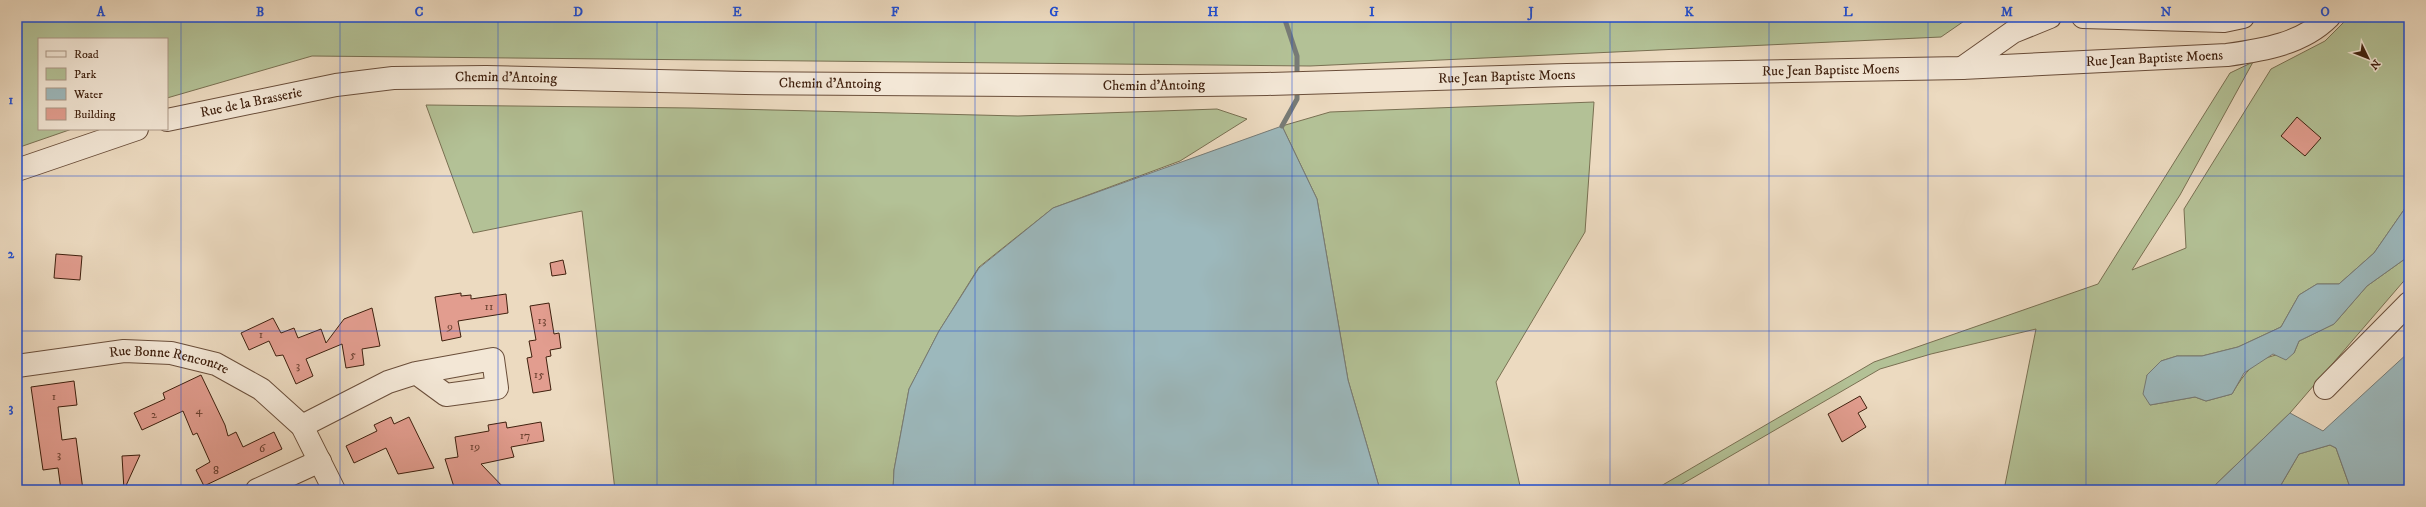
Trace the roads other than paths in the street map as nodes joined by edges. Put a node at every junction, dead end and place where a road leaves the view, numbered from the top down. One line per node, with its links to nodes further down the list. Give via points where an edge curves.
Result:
1 (2050, 17): 7 (street, via 2013,32)
2 (2083, 17): 5 (street)
3 (2243, 17): 6 (street, via 2224,21)
4 (2328, 17): 7 (street, Rue Jean Baptiste Moens, via 2304,34 2264,50 2228,55)
5 (2139, 18): 6 (street)
6 (2204, 19)
7 (1962, 68): 8 (street, Rue Jean Baptiste Moens, via 1567,74)
8 (1324, 82): 9 (street, Chemin d'Antoing, via 1130,86 745,83 486,77 393,78)
9 (336, 85): 10 (street, Rue de la Brasserie)
10 (168, 120)
11 (134, 130): 12 (street)
12 (17, 170)
13 (2409, 303): 16 (street)
14 (17, 366): 17 (street, Rue Bonne Rencontre, via 124,351 171,353 223,368 261,389)
15 (416, 373): 17 (street, via 388,382)
16 (2325, 388)
17 (302, 426): 18 (street, Rue Bonne Rencontre)
18 (320, 461): 19 (street); 20 (street, Rue Bonne Rencontre)
19 (257, 490)
20 (334, 490)

